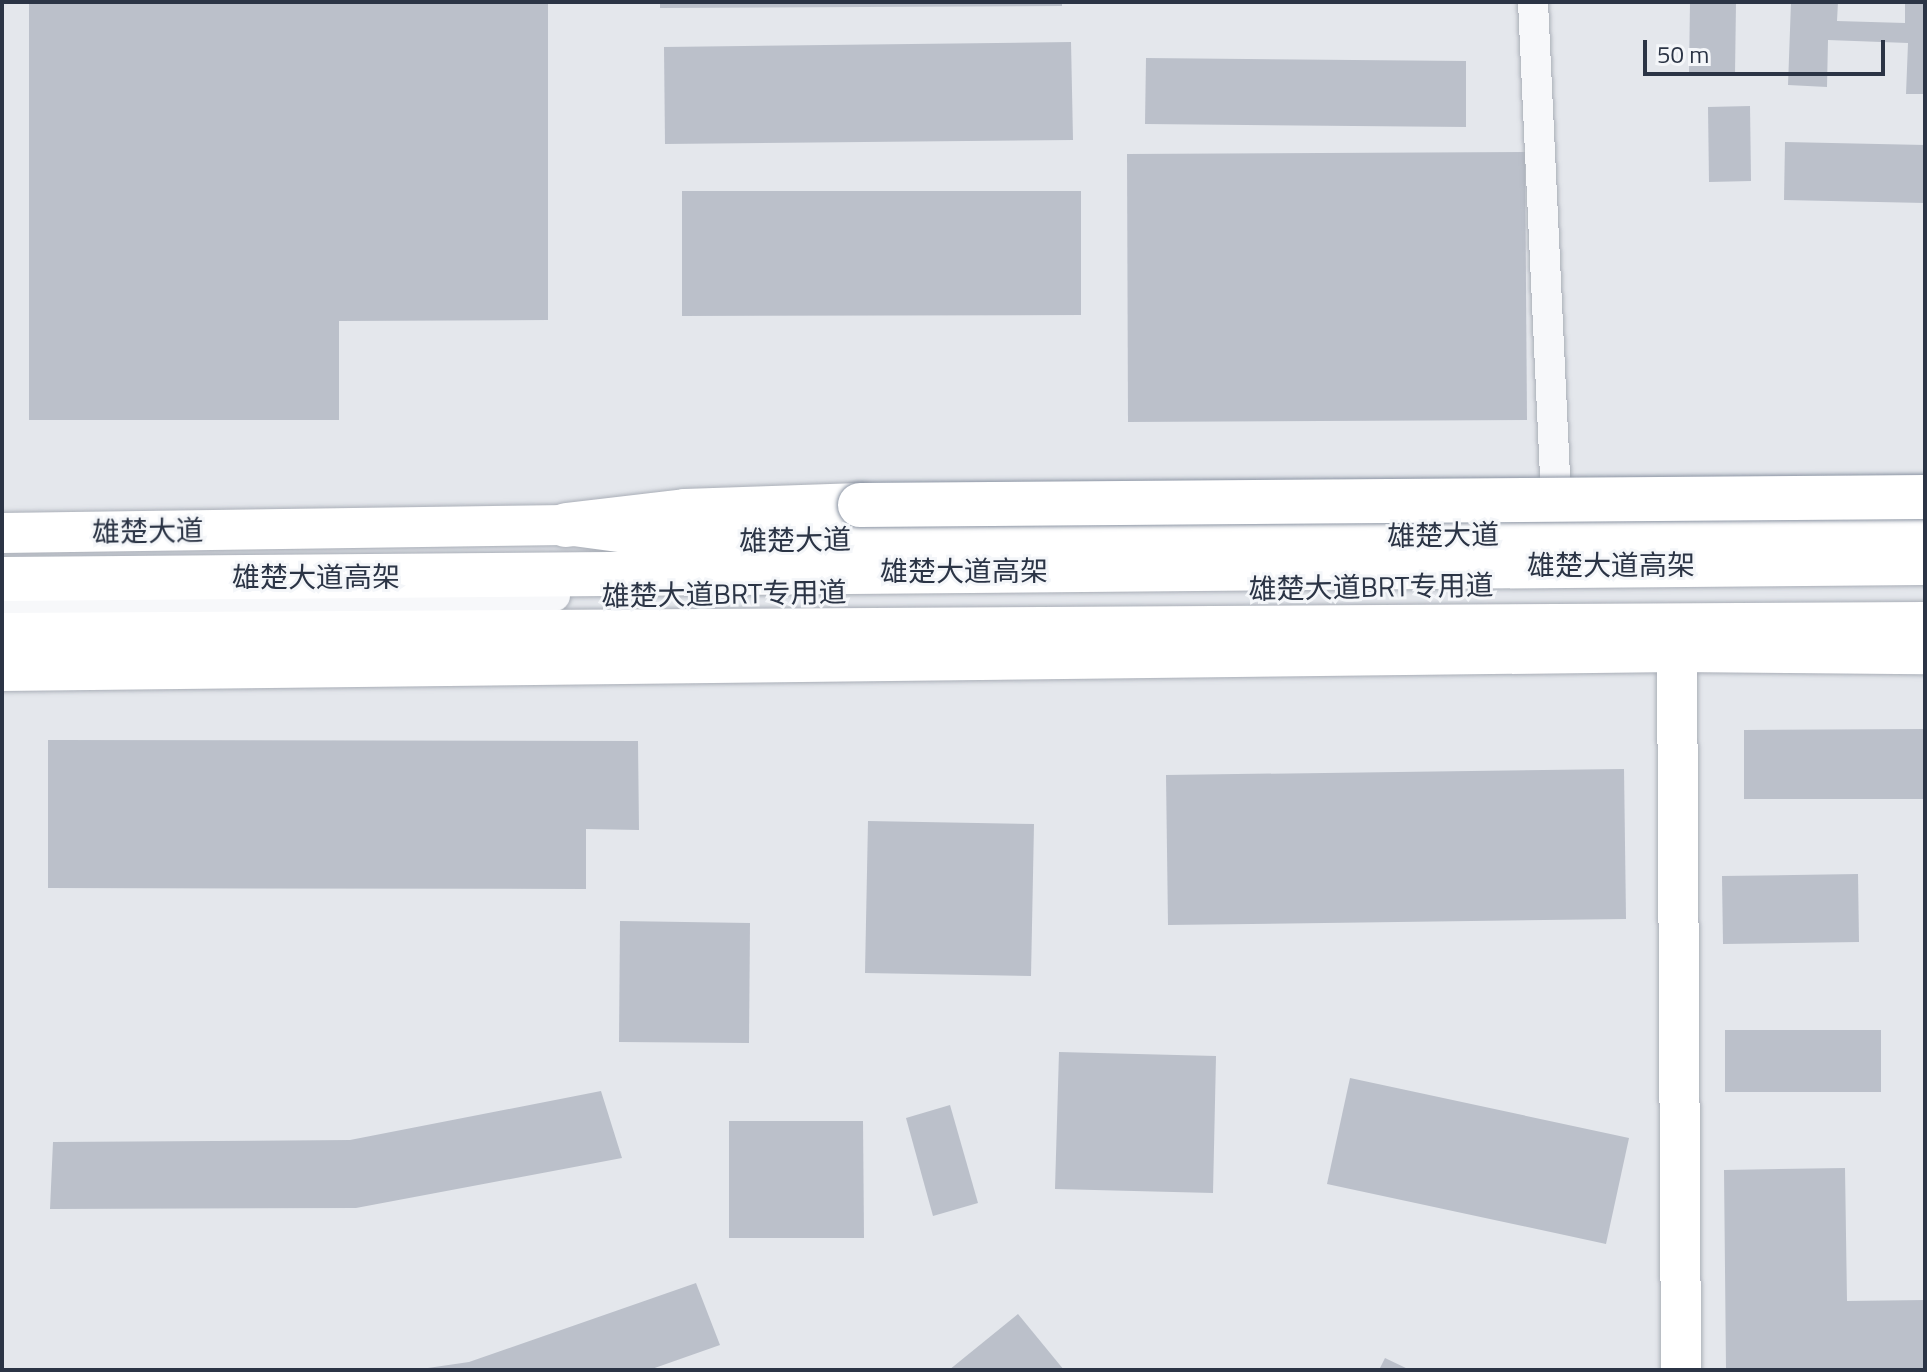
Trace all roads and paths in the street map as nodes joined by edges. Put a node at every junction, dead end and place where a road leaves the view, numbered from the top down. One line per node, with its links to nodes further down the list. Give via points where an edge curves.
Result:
1 (1533, 2): 6 (street)
2 (1925, 497): 3 (highway, bridge, via 860,505 685,511)
3 (566, 525): 5 (main road, 雄楚大道); 6 (main road, 雄楚大道, via 686,541)
4 (1925, 531): 6 (main road, 雄楚大道)
5 (2, 533)
6 (1557, 534)
7 (1925, 563): 8 (highway, 雄楚大道高架)
8 (2, 579)
9 (1925, 580): 10 (street, 雄楚大道BRT专用道)
10 (2, 604)
11 (1925, 624): 12 (highway, 雄楚大道高架)
12 (2, 635)
13 (1677, 652): 14 (main road); 15 (main road); 16 (main road)
14 (1925, 654)
15 (2, 671)
16 (1681, 1370)

